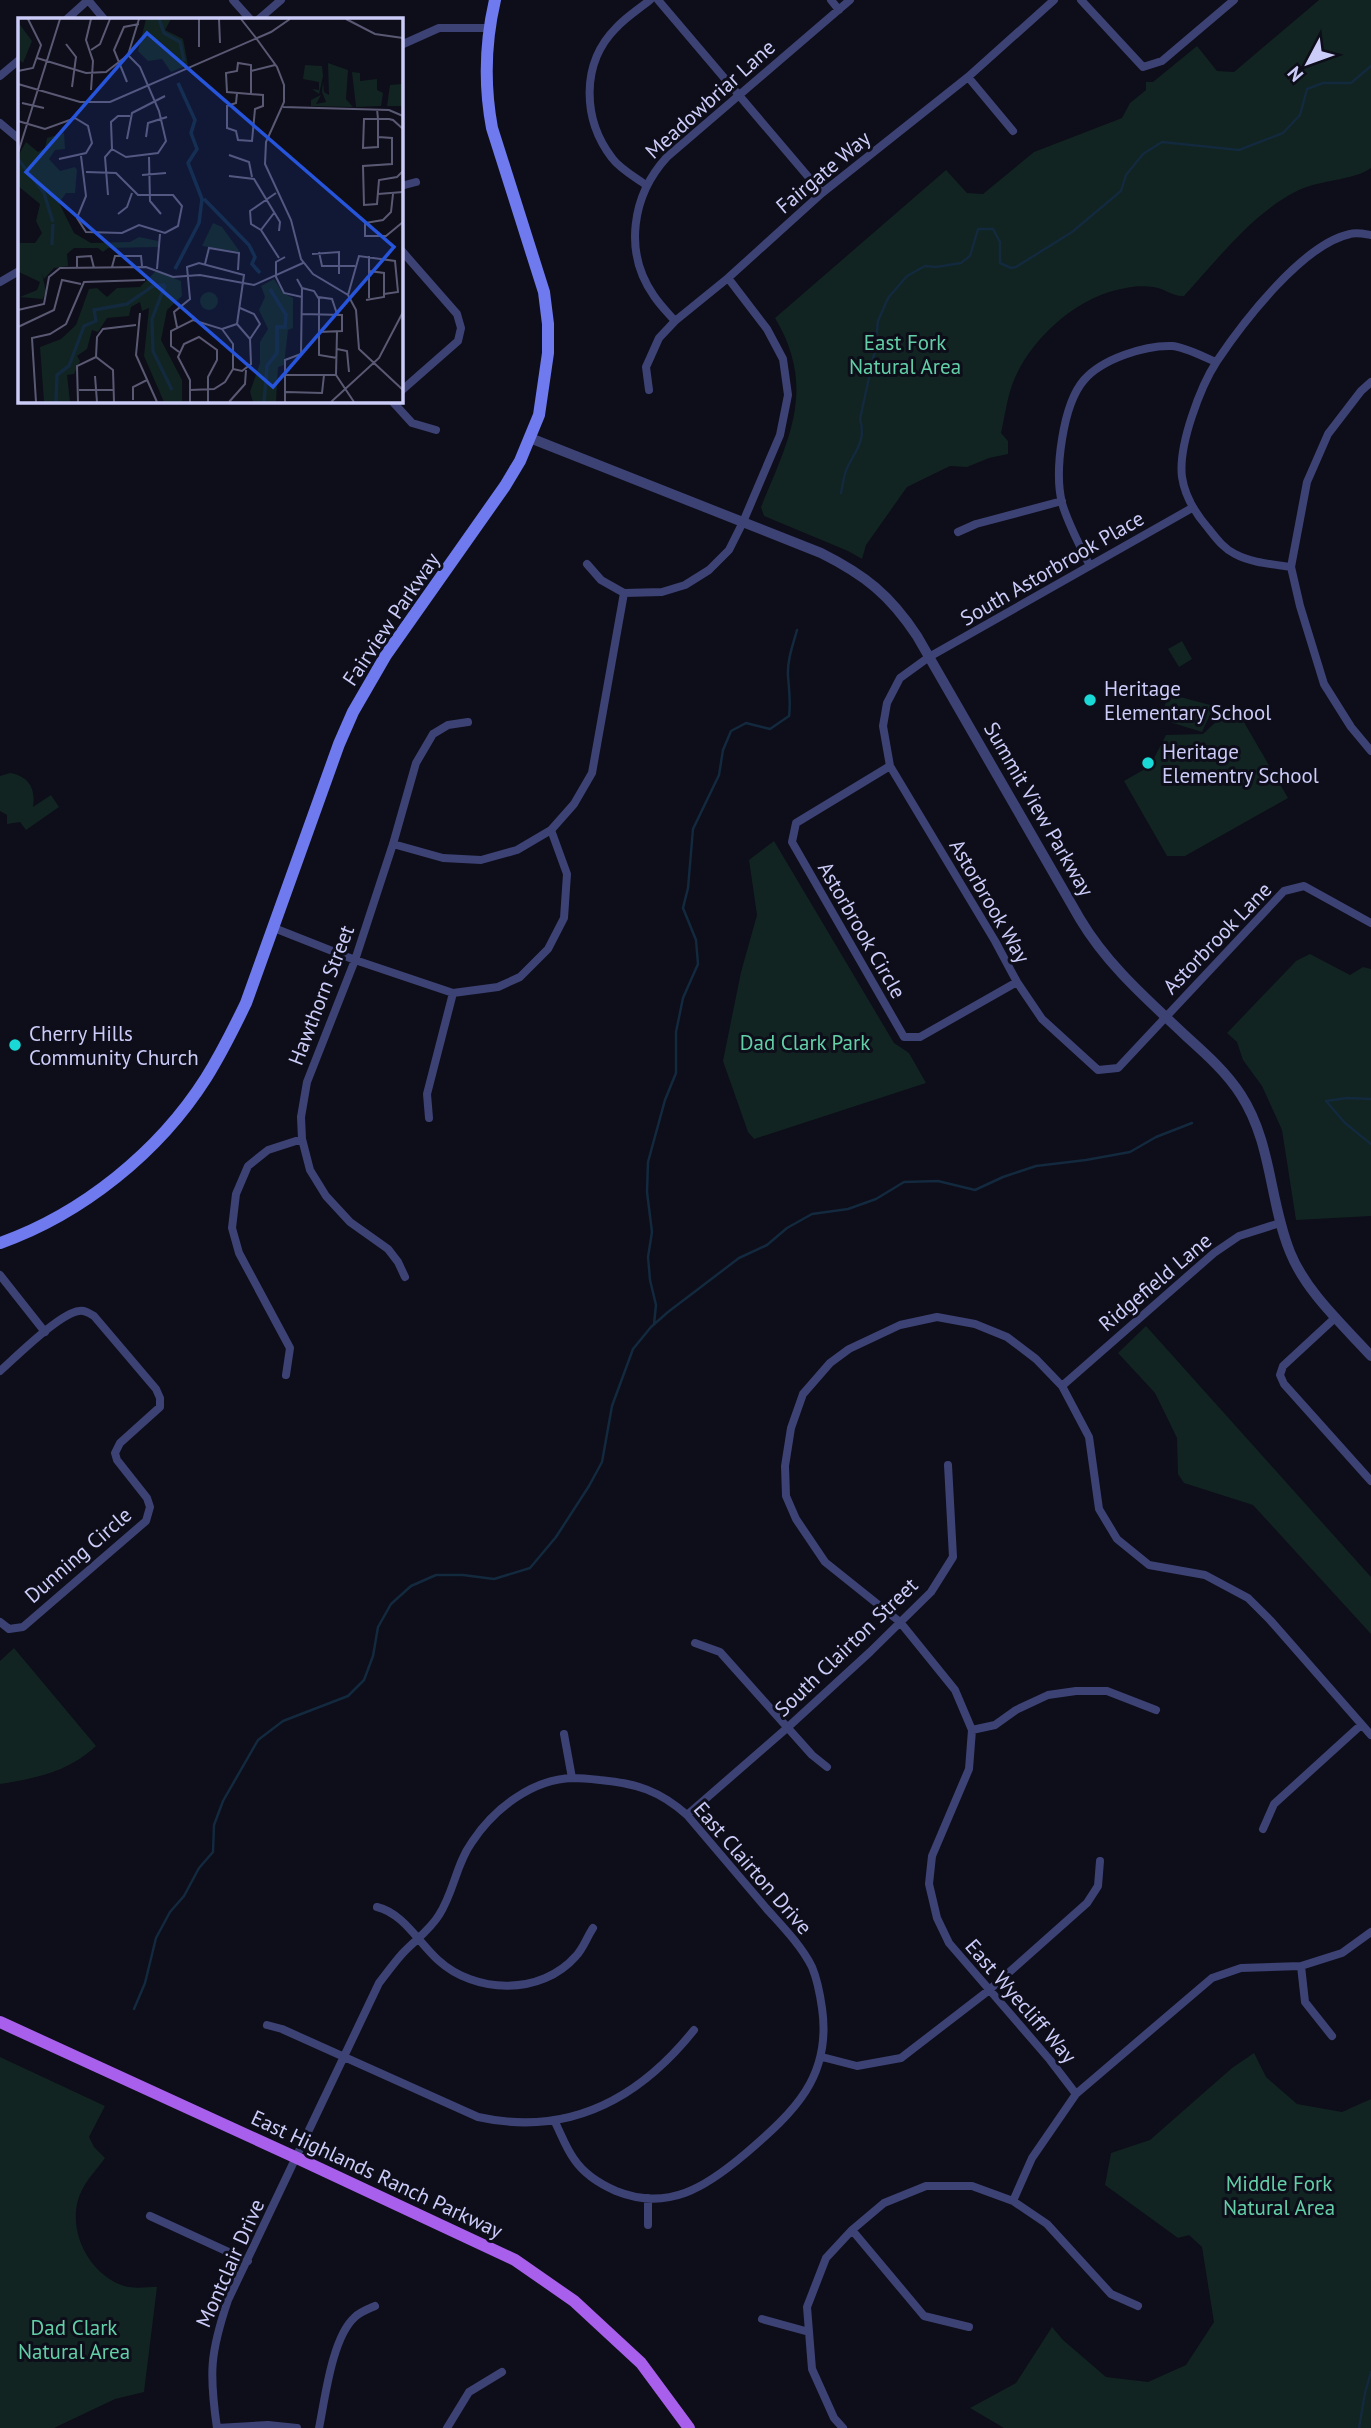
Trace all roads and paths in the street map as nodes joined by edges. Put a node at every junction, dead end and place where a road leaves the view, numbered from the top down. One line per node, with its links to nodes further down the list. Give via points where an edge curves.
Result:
1 (88, 0): 13 (street); 14 (street)
2 (233, 0): 15 (street)
3 (281, 0): 16 (street)
4 (495, 0): 17 (main road, Fairview Parkway)
5 (650, 0): 27 (street, via 615,29 601,50 592,71 589,97 600,139 613,160)
6 (657, 0): 22 (street)
7 (831, 0): 12 (street)
8 (850, 0): 12 (street, Meadowbriar Lane)
9 (1054, 0): 21 (street, Fairgate Way)
10 (1081, 0): 11 (street, via 1143,67 1162,61)
11 (1234, 0)
12 (839, 10): 22 (street, Meadowbriar Lane)
13 (67, 18)
14 (103, 18)
15 (249, 18)
16 (260, 18)
17 (489, 28): 18 (street, via 439,28); 42 (main road, Fairview Parkway, via 486,76 492,128 544,292 548,324 545,386)
18 (402, 45)
19 (18, 61): 20 (street)
20 (0, 76)
21 (968, 77): 24 (street); 29 (street, Fairgate Way)
22 (738, 94): 27 (street, Meadowbriar Lane, via 667,157); 29 (street)
23 (0, 123): 25 (street)
24 (1013, 131)
25 (18, 138)
26 (416, 182): 28 (street)
27 (646, 185): 35 (street, Meadowbriar Lane, via 636,212 638,263 653,294)
28 (402, 186)
29 (822, 193): 33 (street, Fairgate Way)
30 (1371, 235): 36 (street, via 1351,233 1320,247 1274,288)
31 (402, 251): 38 (street, via 457,314 461,328 458,341)
32 (18, 272): 34 (street)
33 (728, 278): 35 (street, Fairgate Way); 45 (street, via 767,329 783,359 788,395 780,435)
34 (0, 282)
35 (675, 321): 39 (street, Fairgate Way, via 659,338 646,367)
36 (1216, 362): 43 (street, via 1174,346 1150,347 1116,356 1084,379 1066,415 1060,462); 44 (street, via 1184,441 1182,476)
37 (1371, 382): 49 (street, via 1328,434 1307,482)
38 (402, 390)
39 (649, 390)
40 (393, 402): 41 (street, via 412,423)
41 (436, 429)
42 (530, 438): 45 (street, Summit View Parkway); 58 (main road, Fairview Parkway, via 505,486 386,655 353,712)
43 (1062, 501): 46 (street); 48 (street)
44 (1192, 508): 48 (street, South Astorbrook Place); 49 (street, via 1233,553)
45 (743, 522): 50 (street, via 729,550 685,585 662,592); 51 (street, Summit View Parkway, via 863,575 899,610)
46 (958, 532)
47 (587, 564): 50 (street, via 601,580)
48 (1090, 566): 51 (street, South Astorbrook Place)
49 (1292, 567): 53 (street, via 1324,684)
50 (624, 593): 55 (street, via 592,773)
51 (929, 657): 54 (street, Astorbrook Way, via 900,678 887,703 883,726); 62 (street, Summit View Parkway, via 1088,932 1114,966)
52 (468, 722): 56 (street, Hawthorn Street, via 448,725 433,734 416,763)
53 (1371, 751)
54 (890, 766): 60 (street, Astorbrook Way); 60 (street, Astorbrook Circle, via 796,823 792,842 877,992 904,1037 920,1037)
55 (551, 830): 56 (street, via 517,850 481,860 443,858); 61 (street, via 567,874 564,918 548,949 520,977 498,987)
56 (393, 844): 59 (street, Hawthorn Street)
57 (1371, 923): 62 (street, Astorbrook Lane, via 1304,886 1284,891)
58 (274, 928): 59 (street); 66 (main road, Fairview Parkway, via 228,1040 205,1079 165,1129 91,1196)
59 (355, 960): 61 (street); 64 (street, Hawthorn Street, via 307,1082)
60 (1017, 982): 62 (street, Astorbrook Way, via 1042,1019 1098,1070 1118,1068)
61 (453, 993): 63 (street, via 427,1094)
62 (1166, 1017): 65 (street, Summit View Parkway, via 1218,1066 1251,1112 1264,1145)
63 (429, 1118)
64 (302, 1139): 68 (street, Hawthorn Street, via 310,1170 326,1196 350,1222 388,1249); 73 (street, via 268,1150 248,1166 236,1194 232,1228 239,1253 290,1348)
65 (1280, 1223): 69 (street, Summit View Parkway, via 1298,1268); 74 (street, Ridgefield Lane, via 1239,1236 1214,1254)
66 (0, 1243)
67 (0, 1275): 70 (street)
68 (405, 1277)
69 (1336, 1317): 71 (street, Summit View Parkway); 76 (street, via 1283,1366 1280,1375)
70 (45, 1332): 72 (street, Dunning Circle); 77 (street, Dunning Circle, via 73,1313 87,1311 156,1389 160,1407 115,1453 150,1507 146,1521 23,1626 9,1629)
71 (1371, 1356)
72 (0, 1371)
73 (286, 1375)
74 (1062, 1386): 78 (street, East Wyecliff Way, via 1007,1337 975,1324 937,1317 900,1325 849,1349 803,1394 791,1428 786,1496 825,1562); 81 (street, East Wyecliff Way, via 1089,1437 1099,1509 1117,1539 1149,1564 1205,1575 1248,1598)
75 (948, 1465): 78 (street, South Clairton Street, via 953,1557 931,1592)
76 (1371, 1481)
77 (0, 1622)
78 (900, 1622): 82 (street, South Clairton Street); 83 (street, East Wyecliff Way, via 956,1690)
79 (695, 1643): 82 (street, via 720,1652)
80 (1156, 1710): 83 (street, via 1107,1691 1076,1691 1048,1695 995,1725)
81 (1361, 1725): 85 (street, East Wyecliff Way); 89 (street, via 1274,1804)
82 (788, 1728): 86 (street); 88 (street, South Clairton Street)
83 (972, 1730): 96 (street, East Wyecliff Way, via 969,1769 932,1856 929,1884 948,1944)
84 (564, 1734): 87 (street)
85 (1371, 1735)
86 (827, 1767)
87 (572, 1778): 88 (street, East Clairton Drive, via 645,1788); 94 (street, East Clairton Drive, via 527,1791 491,1818 467,1849 442,1912)
88 (687, 1815): 102 (street, East Clairton Drive, via 796,1943 811,1967 825,2027)
89 (1263, 1829)
90 (1100, 1861): 96 (street, via 1097,1886 1087,1903)
91 (377, 1907): 94 (street, via 397,1916)
92 (593, 1928): 94 (street, via 576,1956 556,1972 536,1982 507,1986 460,1976)
93 (1371, 1932): 95 (street, via 1342,1953)
94 (417, 1938): 101 (street, East Clairton Drive, via 379,1983)
95 (1301, 1966): 100 (street, via 1305,2002); 103 (street, via 1241,1968 1212,1978)
96 (988, 1991): 102 (street, via 901,2058 857,2066); 103 (street, East Wyecliff Way)
97 (0, 2022): 105 (main road, East Highlands Ranch Parkway)
98 (267, 2025): 101 (street)
99 (694, 2030): 104 (street, via 621,2097)
100 (1332, 2036)
101 (343, 2056): 104 (street, via 478,2117 525,2124); 105 (street, East Clairton Drive)
102 (822, 2057): 106 (street, East Clairton Drive, via 801,2101 720,2175 692,2191)
103 (1076, 2094): 107 (street, via 1032,2158)
104 (555, 2122): 106 (street, East Clairton Drive, via 573,2159 586,2173 606,2186)
105 (297, 2158): 111 (street, Montclair Drive); 122 (main road, East Highlands Ranch Parkway, via 514,2260 574,2301 641,2362)
106 (648, 2199): 109 (street)
107 (1013, 2201): 110 (street, via 972,2186 926,2186 884,2203); 113 (street, via 1047,2224 1111,2294)
108 (150, 2216): 111 (street)
109 (648, 2225)
110 (852, 2230): 115 (street, via 924,2316); 116 (street, via 826,2258 807,2307)
111 (248, 2261): 118 (street, Montclair Drive, via 228,2300 211,2360)
112 (374, 2306): 120 (street, via 354,2317 342,2334)
113 (1138, 2306)
114 (762, 2319): 116 (street)
115 (969, 2327)
116 (809, 2332): 123 (street, via 812,2369)
117 (502, 2372): 121 (street, via 469,2392)
118 (217, 2428): 119 (street, via 268,2424)
119 (297, 2428)
120 (319, 2428)
121 (447, 2428)
122 (689, 2428)
123 (843, 2428)

